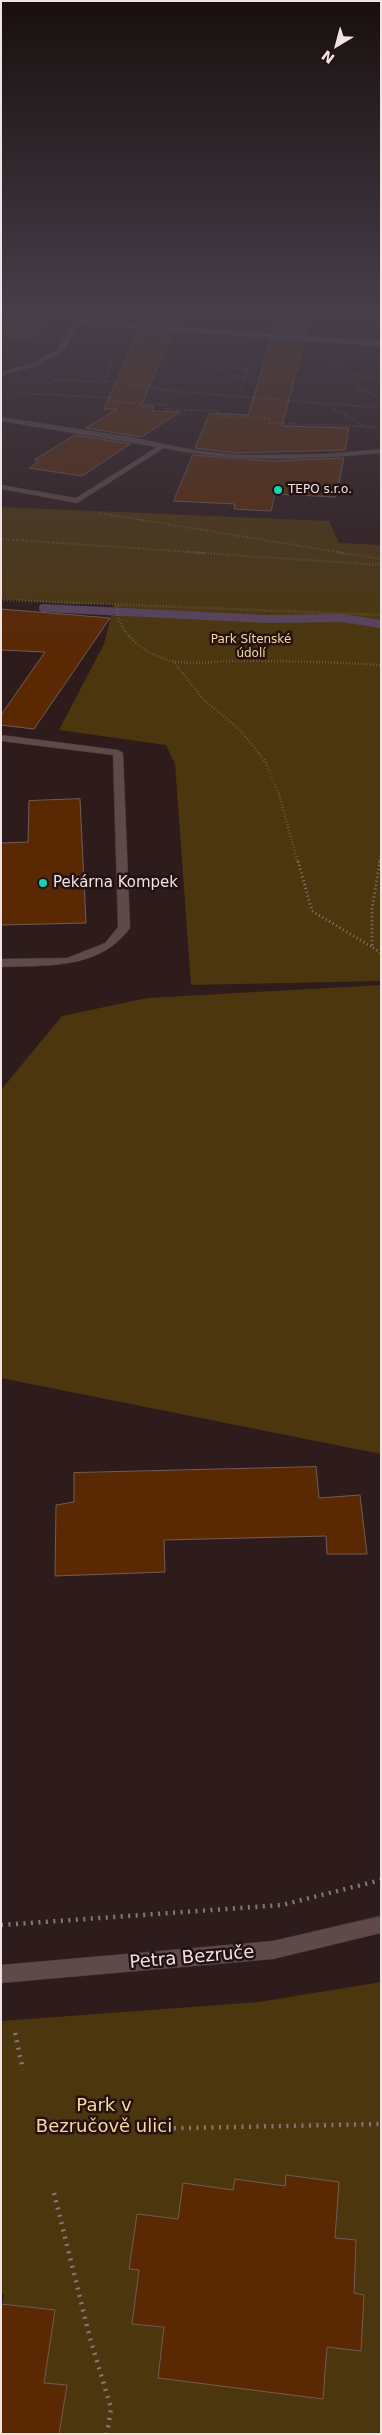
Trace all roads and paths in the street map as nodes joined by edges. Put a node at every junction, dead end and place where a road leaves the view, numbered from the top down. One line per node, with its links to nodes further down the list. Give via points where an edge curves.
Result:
1 (41, 426): 5 (street)
2 (353, 426): 3 (path)
3 (365, 426): 4 (path)
4 (379, 427)
5 (163, 446): 7 (street, via 237,456); 9 (street, via 77,501)
6 (381, 451): 7 (street)
7 (349, 454): 8 (street)
8 (374, 460)
9 (1, 487)
10 (95, 512): 12 (path)
11 (1, 540): 13 (path)
12 (381, 559)
13 (381, 565)
14 (1, 600): 15 (path)
15 (117, 606): 16 (path); 17 (path, via 117,616 126,636 156,656)
16 (381, 615)
17 (173, 661): 18 (path, via 312,661); 21 (path, via 203,699 240,730 265,761 278,791 312,912)
18 (381, 665)
19 (1, 738): 23 (street, via 118,753 124,928 109,946 69,961)
20 (381, 852): 21 (path, via 372,909)
21 (372, 947): 22 (path)
22 (381, 953)
23 (1, 963)
24 (381, 1880): 26 (path, via 282,1905)
25 (381, 1924): 27 (street, Petra Bezruče, via 272,1950)
26 (1, 1925)
27 (1, 1974)
28 (14, 2033): 29 (path)
29 (23, 2070)
30 (381, 2124): 31 (path)
31 (39, 2131)
32 (54, 2193): 33 (path, via 111,2408)
33 (107, 2434)

